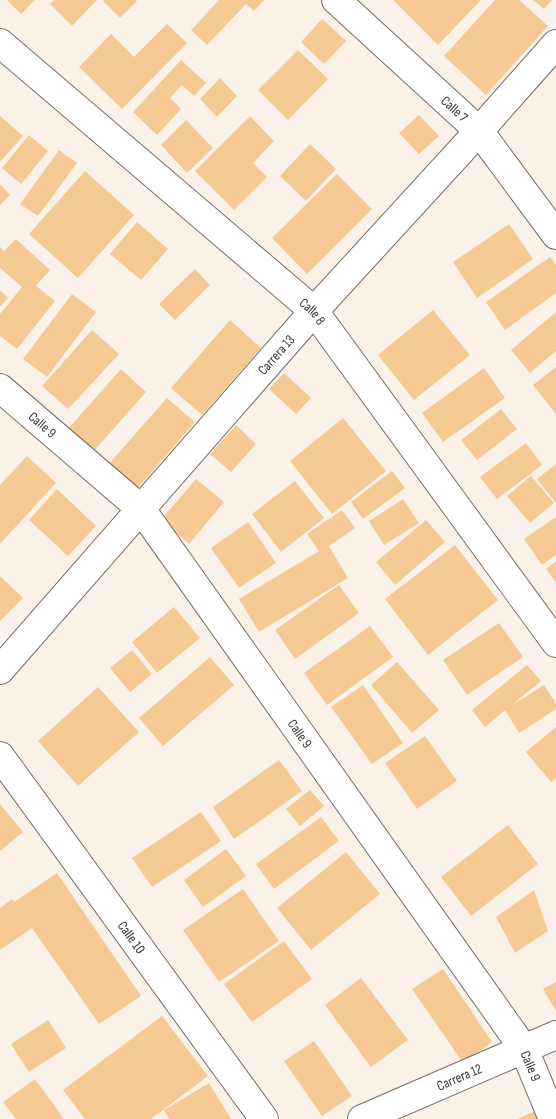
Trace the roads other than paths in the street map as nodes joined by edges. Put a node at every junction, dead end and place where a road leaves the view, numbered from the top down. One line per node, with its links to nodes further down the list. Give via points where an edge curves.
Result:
1 (336, 0): 4 (street, Calle 7)
2 (0, 43): 6 (street, Calle 8)
3 (556, 44): 4 (street, Carrera 13)
4 (479, 131): 5 (street, Calle 7); 6 (street, Carrera 13)
5 (556, 235)
6 (314, 311): 8 (street, Carrera 13); 9 (street, Calle 8)
7 (0, 388): 8 (street, Calle 9)
8 (141, 510): 10 (street, Carrera 13); 13 (street, Calle 9)
9 (556, 643)
10 (0, 670)
11 (0, 756): 14 (street, Calle 10)
12 (556, 1035): 13 (street, Carrera 12)
13 (524, 1049): 15 (street, Carrera 12); 16 (street, Calle 9)
14 (264, 1119)
15 (362, 1119)
16 (553, 1119)

